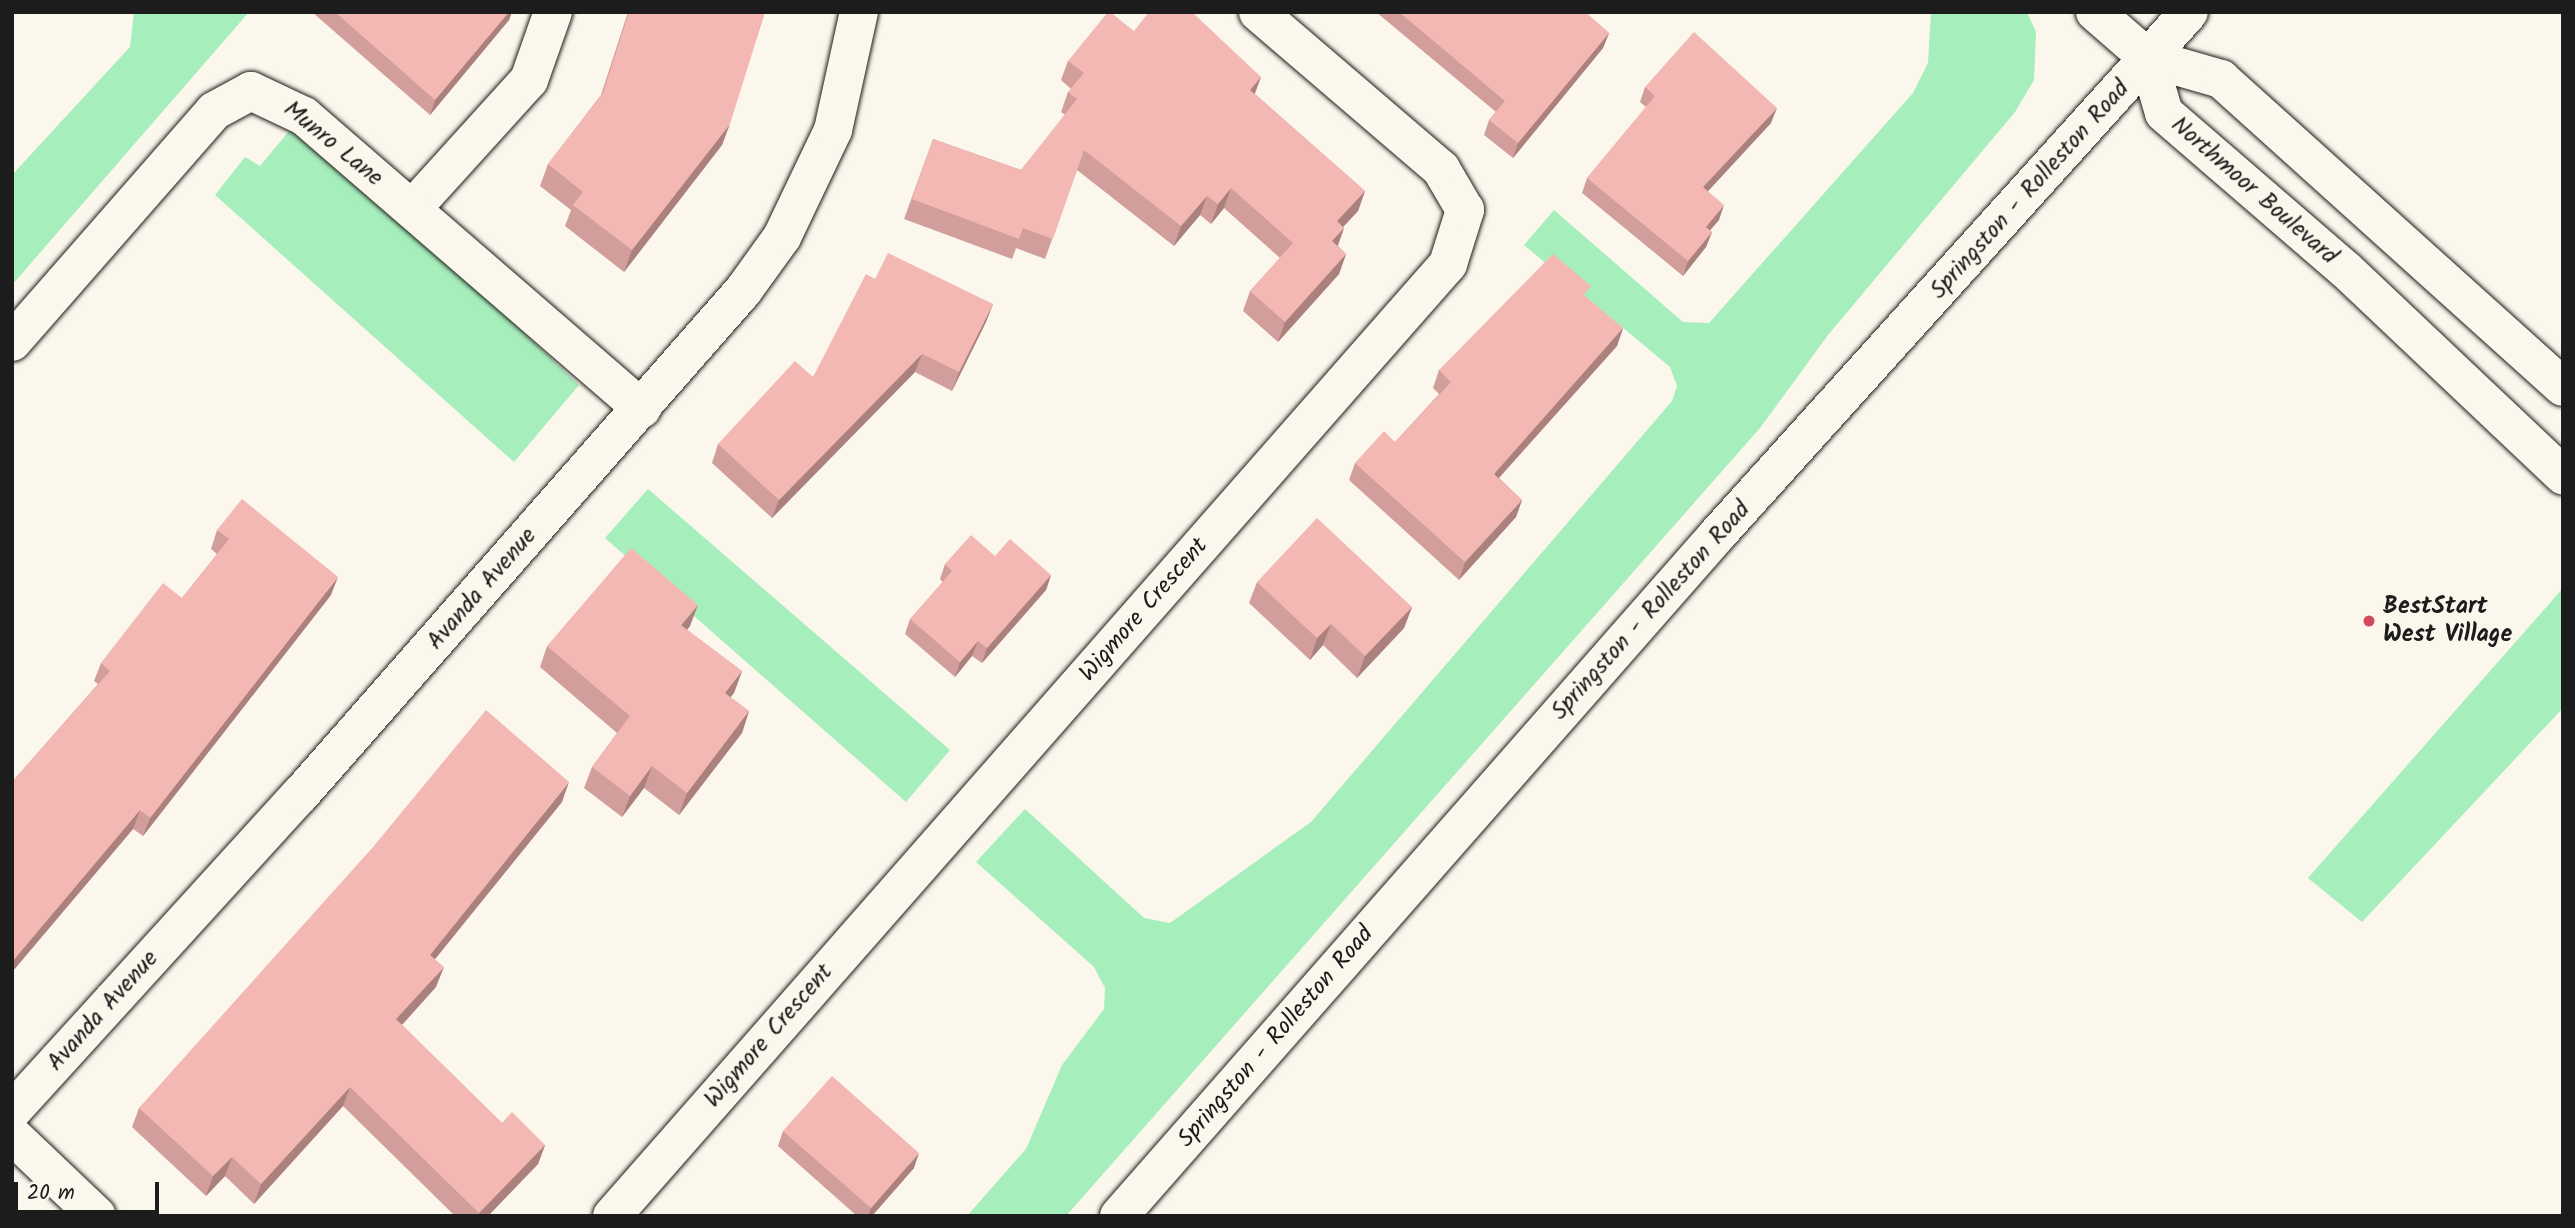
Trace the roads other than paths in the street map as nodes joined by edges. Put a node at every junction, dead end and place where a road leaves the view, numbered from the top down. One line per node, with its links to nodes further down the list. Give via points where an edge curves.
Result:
1 (553, 12): 7 (street, via 529,80)
2 (859, 12): 10 (street, Avanda Avenue, via 833,131 782,237)
3 (1258, 12): 15 (street, Wigmore Crescent, via 1441,169 1465,209 1448,264)
4 (2095, 12): 6 (street)
5 (2189, 12): 6 (street, Springston - Rolleston Road)
6 (2148, 58): 9 (street, via 2221,79); 11 (street, Northmoor Boulevard, via 2164,113 2346,270); 16 (street, Springston - Rolleston Road, via 1717,535)
7 (412, 209): 8 (street, Munro Lane, via 303,116 251,91 214,111); 10 (street, Munro Lane)
8 (12, 341)
9 (2563, 387)
10 (642, 409): 12 (street, Avanda Avenue)
11 (2563, 475)
12 (12, 1111)
13 (12, 1135): 14 (street)
14 (97, 1216)
15 (612, 1216)
16 (1119, 1216)

